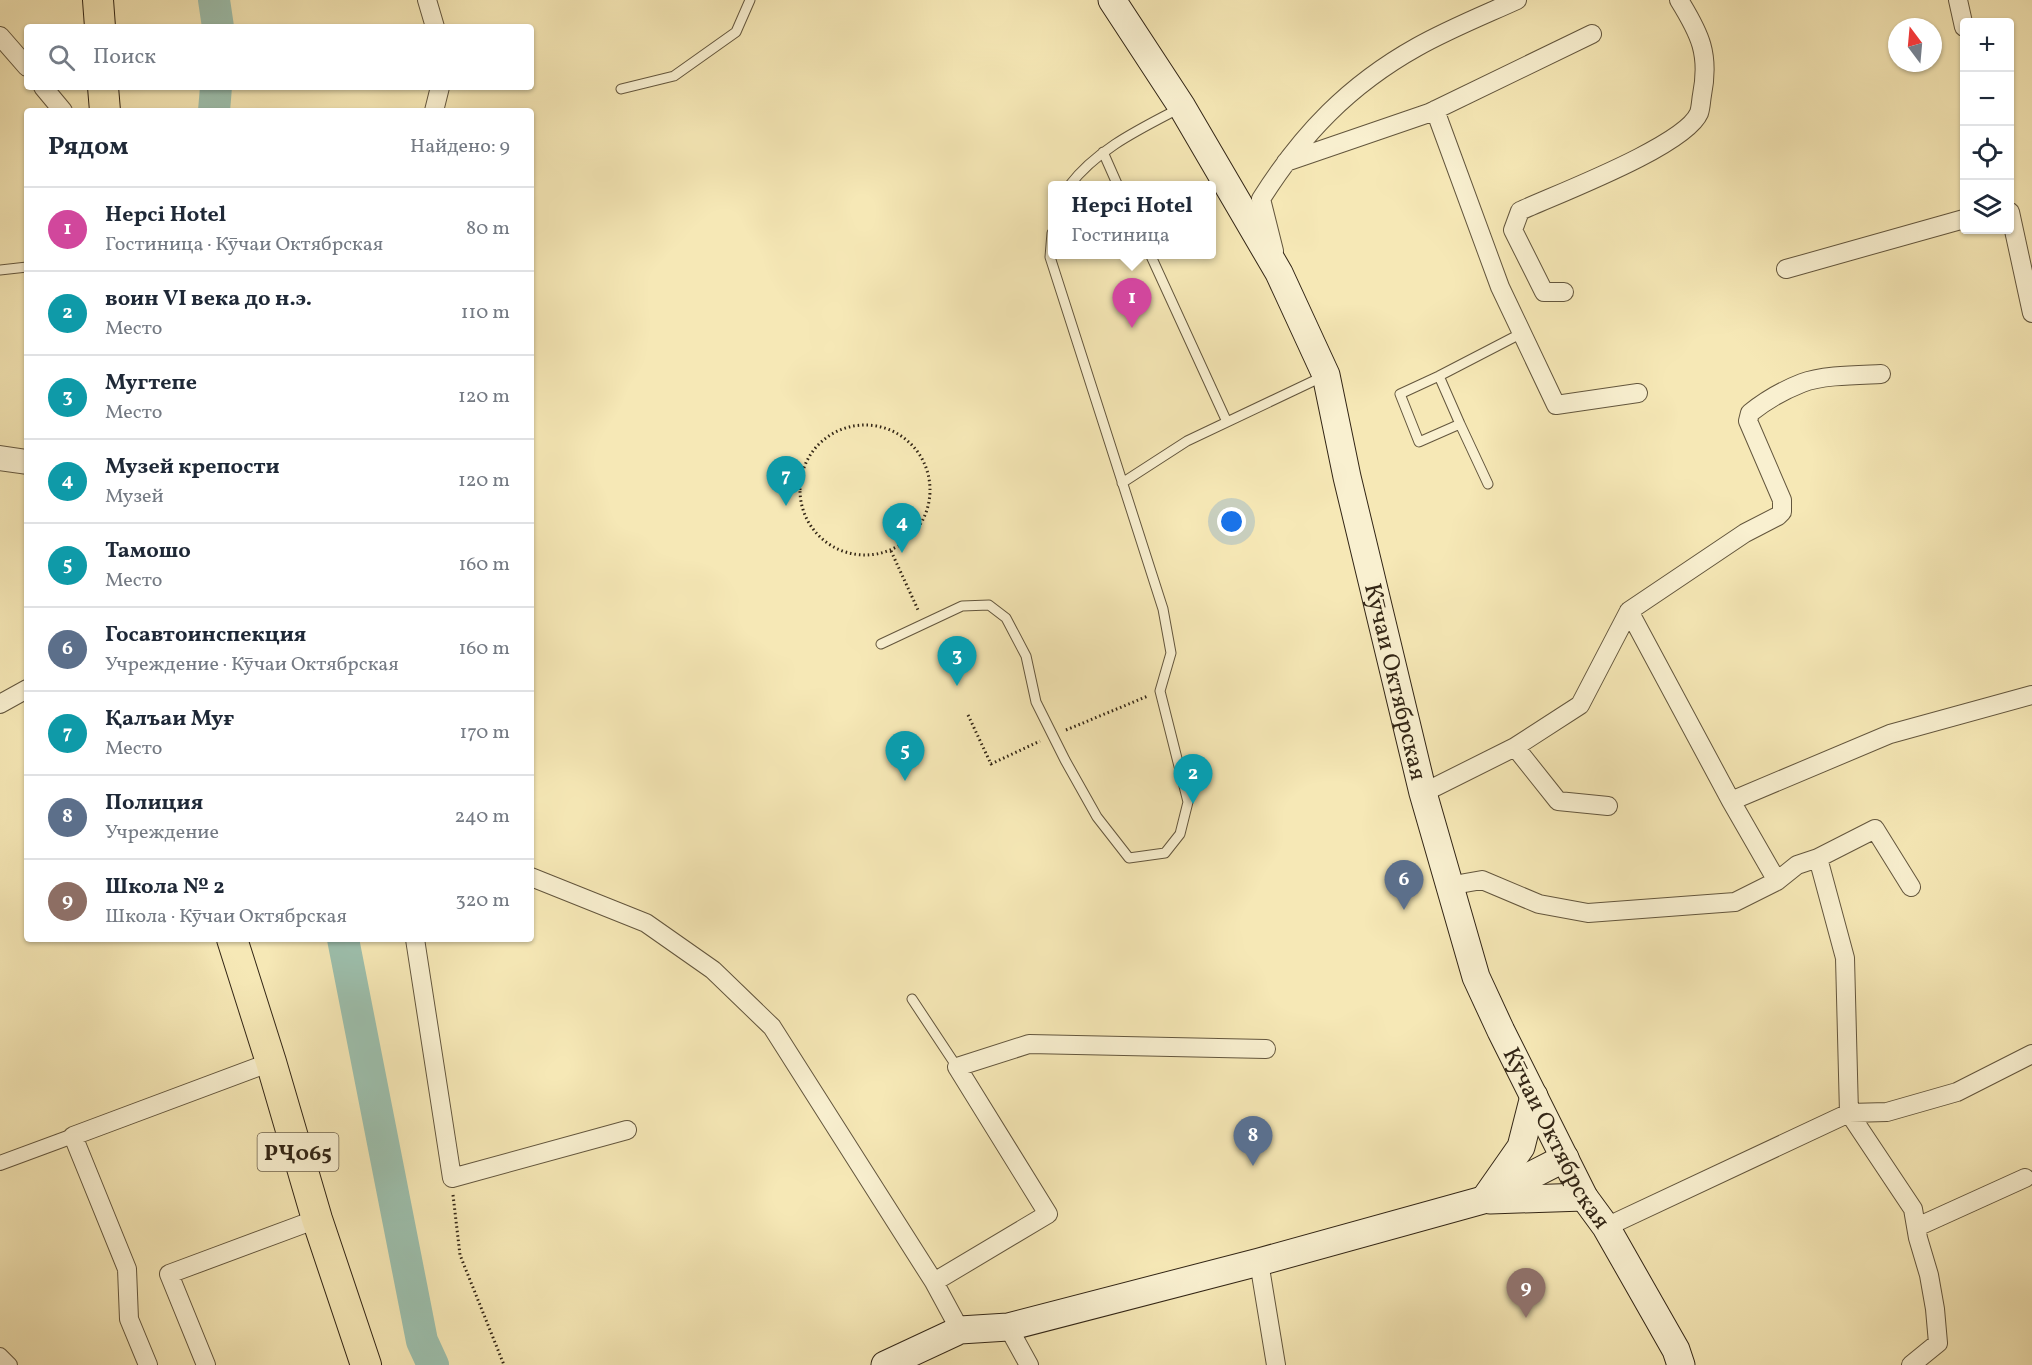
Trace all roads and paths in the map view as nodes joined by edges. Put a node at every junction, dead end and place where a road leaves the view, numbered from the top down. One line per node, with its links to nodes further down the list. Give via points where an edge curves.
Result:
1 (98, 0): 9 (main road)
2 (427, 0): 10 (street)
3 (750, 0): 14 (lane, via 736,32 674,76)
4 (1112, 0): 18 (main road, Кӯчаи Октябрская)
5 (1517, 0): 24 (street, via 1418,46 1377,71 1332,107)
6 (1679, 0): 35 (street, via 1705,52 1699,114 1676,137 1652,152 1520,211 1513,231 1535,276 1544,292)
7 (1958, 0): 8 (street)
8 (1963, 18)
9 (100, 24)
10 (434, 24)
11 (1592, 34): 22 (street)
12 (0, 36): 13 (street)
13 (24, 64)
14 (621, 88)
15 (46, 90): 19 (street)
16 (103, 90): 20 (main road)
17 (439, 90): 21 (street)
18 (1182, 107): 23 (lane); 34 (main road, Кӯчаи Октябрская)
19 (60, 108)
20 (105, 108)
21 (435, 108)
22 (1435, 110): 24 (street); 37 (street, via 1500,287)
23 (1103, 152): 25 (lane); 26 (lane)
24 (1285, 162): 34 (street, via 1261,199)
25 (1073, 181)
26 (1116, 181)
27 (1960, 220): 32 (street)
28 (2014, 230): 36 (street)
29 (1051, 259): 46 (lane)
30 (1152, 259): 42 (lane)
31 (24, 267): 33 (lane)
32 (1786, 269)
33 (0, 270)
34 (1279, 273): 39 (main road, Кӯчаи Октябрская)
35 (1564, 292)
36 (2032, 313)
37 (1522, 333): 40 (lane); 41 (street, via 1556,405)
38 (1881, 374): 49 (street, via 1803,382 1750,413 1748,421 1782,500 1782,512)
39 (1326, 375): 42 (lane); 59 (main road, Кӯчаи Октябрская)
40 (1439, 376): 43 (lane); 43 (lane, via 1400,394 1419,442)
41 (1638, 393)
42 (1227, 422): 46 (lane, via 1187,441)
43 (1460, 424): 47 (lane)
44 (0, 458): 45 (street)
45 (24, 462)
46 (1122, 483): 53 (lane, via 1163,609 1171,653)
47 (1488, 484)
48 (891, 551): 48 (path, via 912,536 926,514 931,489 925,464 910,443 889,429 863,424 838,430 817,445 803,466 798,492 804,517 819,538 841,552 866,556); 50 (path)
49 (1629, 611): 58 (street, via 1580,705); 60 (street)
50 (924, 624): 51 (lane); 57 (lane, via 962,606 989,605 1006,618 1026,656 1036,702)
51 (881, 644)
52 (24, 691): 55 (street)
53 (1160, 691): 57 (path); 57 (lane, via 1188,802 1180,834 1165,853 1129,858 1097,817)
54 (2032, 695): 60 (street, via 1890,734)
55 (0, 704)
56 (968, 715): 57 (path, via 991,764)
57 (1054, 735)
58 (1515, 747): 59 (street); 61 (street, via 1558,801)
59 (1423, 793): 65 (main road, Кӯчаи Октябрская)
60 (1731, 801): 64 (street)
61 (1608, 806)
62 (1818, 858): 64 (street, via 1797,864); 66 (street, via 1875,829); 75 (street, via 1845,958)
63 (534, 878): 88 (street, via 646,922 713,970 772,1027)
64 (1777, 880): 65 (street, via 1735,902 1588,914 1539,904 1482,880)
65 (1448, 886): 74 (main road, Кӯчаи Октябрская, via 1476,977)
66 (1911, 887)
67 (233, 942): 72 (main road, РҶ065)
68 (415, 942): 80 (street)
69 (912, 999): 73 (lane)
70 (1266, 1049): 73 (street, via 1029,1044)
71 (2032, 1054): 75 (street, via 1957,1092 1887,1112)
72 (271, 1062): 77 (street); 84 (main road, РҶ065)
73 (957, 1066): 88 (street, via 1048,1214)
74 (1534, 1096): 78 (main road, Кӯчаи Октябрская); 83 (main road, via 1521,1147)
75 (1849, 1113): 85 (street); 86 (street, via 1913,1209)
76 (627, 1130): 80 (street)
77 (73, 1136): 79 (street); 93 (street, via 127,1269 129,1319)
78 (1564, 1158): 82 (main road, Кӯчаи Октябрская); 83 (main road)
79 (0, 1163)
80 (452, 1178): 96 (path, via 460,1255)
81 (2025, 1178): 86 (street)
82 (1584, 1197): 83 (main road); 85 (main road, Кӯчаи Октябрская)
83 (1483, 1200): 87 (main road)
84 (317, 1219): 94 (street, via 169,1274); 95 (main road, РҶ065)
85 (1606, 1227): 100 (main road, Кӯчаи Октябрская)
86 (1917, 1227): 101 (street, via 1929,1275 1938,1343)
87 (1259, 1262): 89 (main road); 99 (street)
88 (934, 1282): 90 (street)
89 (1008, 1327): 90 (main road); 98 (street)
90 (960, 1330): 97 (main road)
91 (0, 1355): 92 (street)
92 (10, 1365)
93 (146, 1365)
94 (206, 1365)
95 (366, 1365)
96 (504, 1365)
97 (885, 1365)
98 (1029, 1365)
99 (1276, 1365)
100 (1681, 1365)
101 (1911, 1365)

